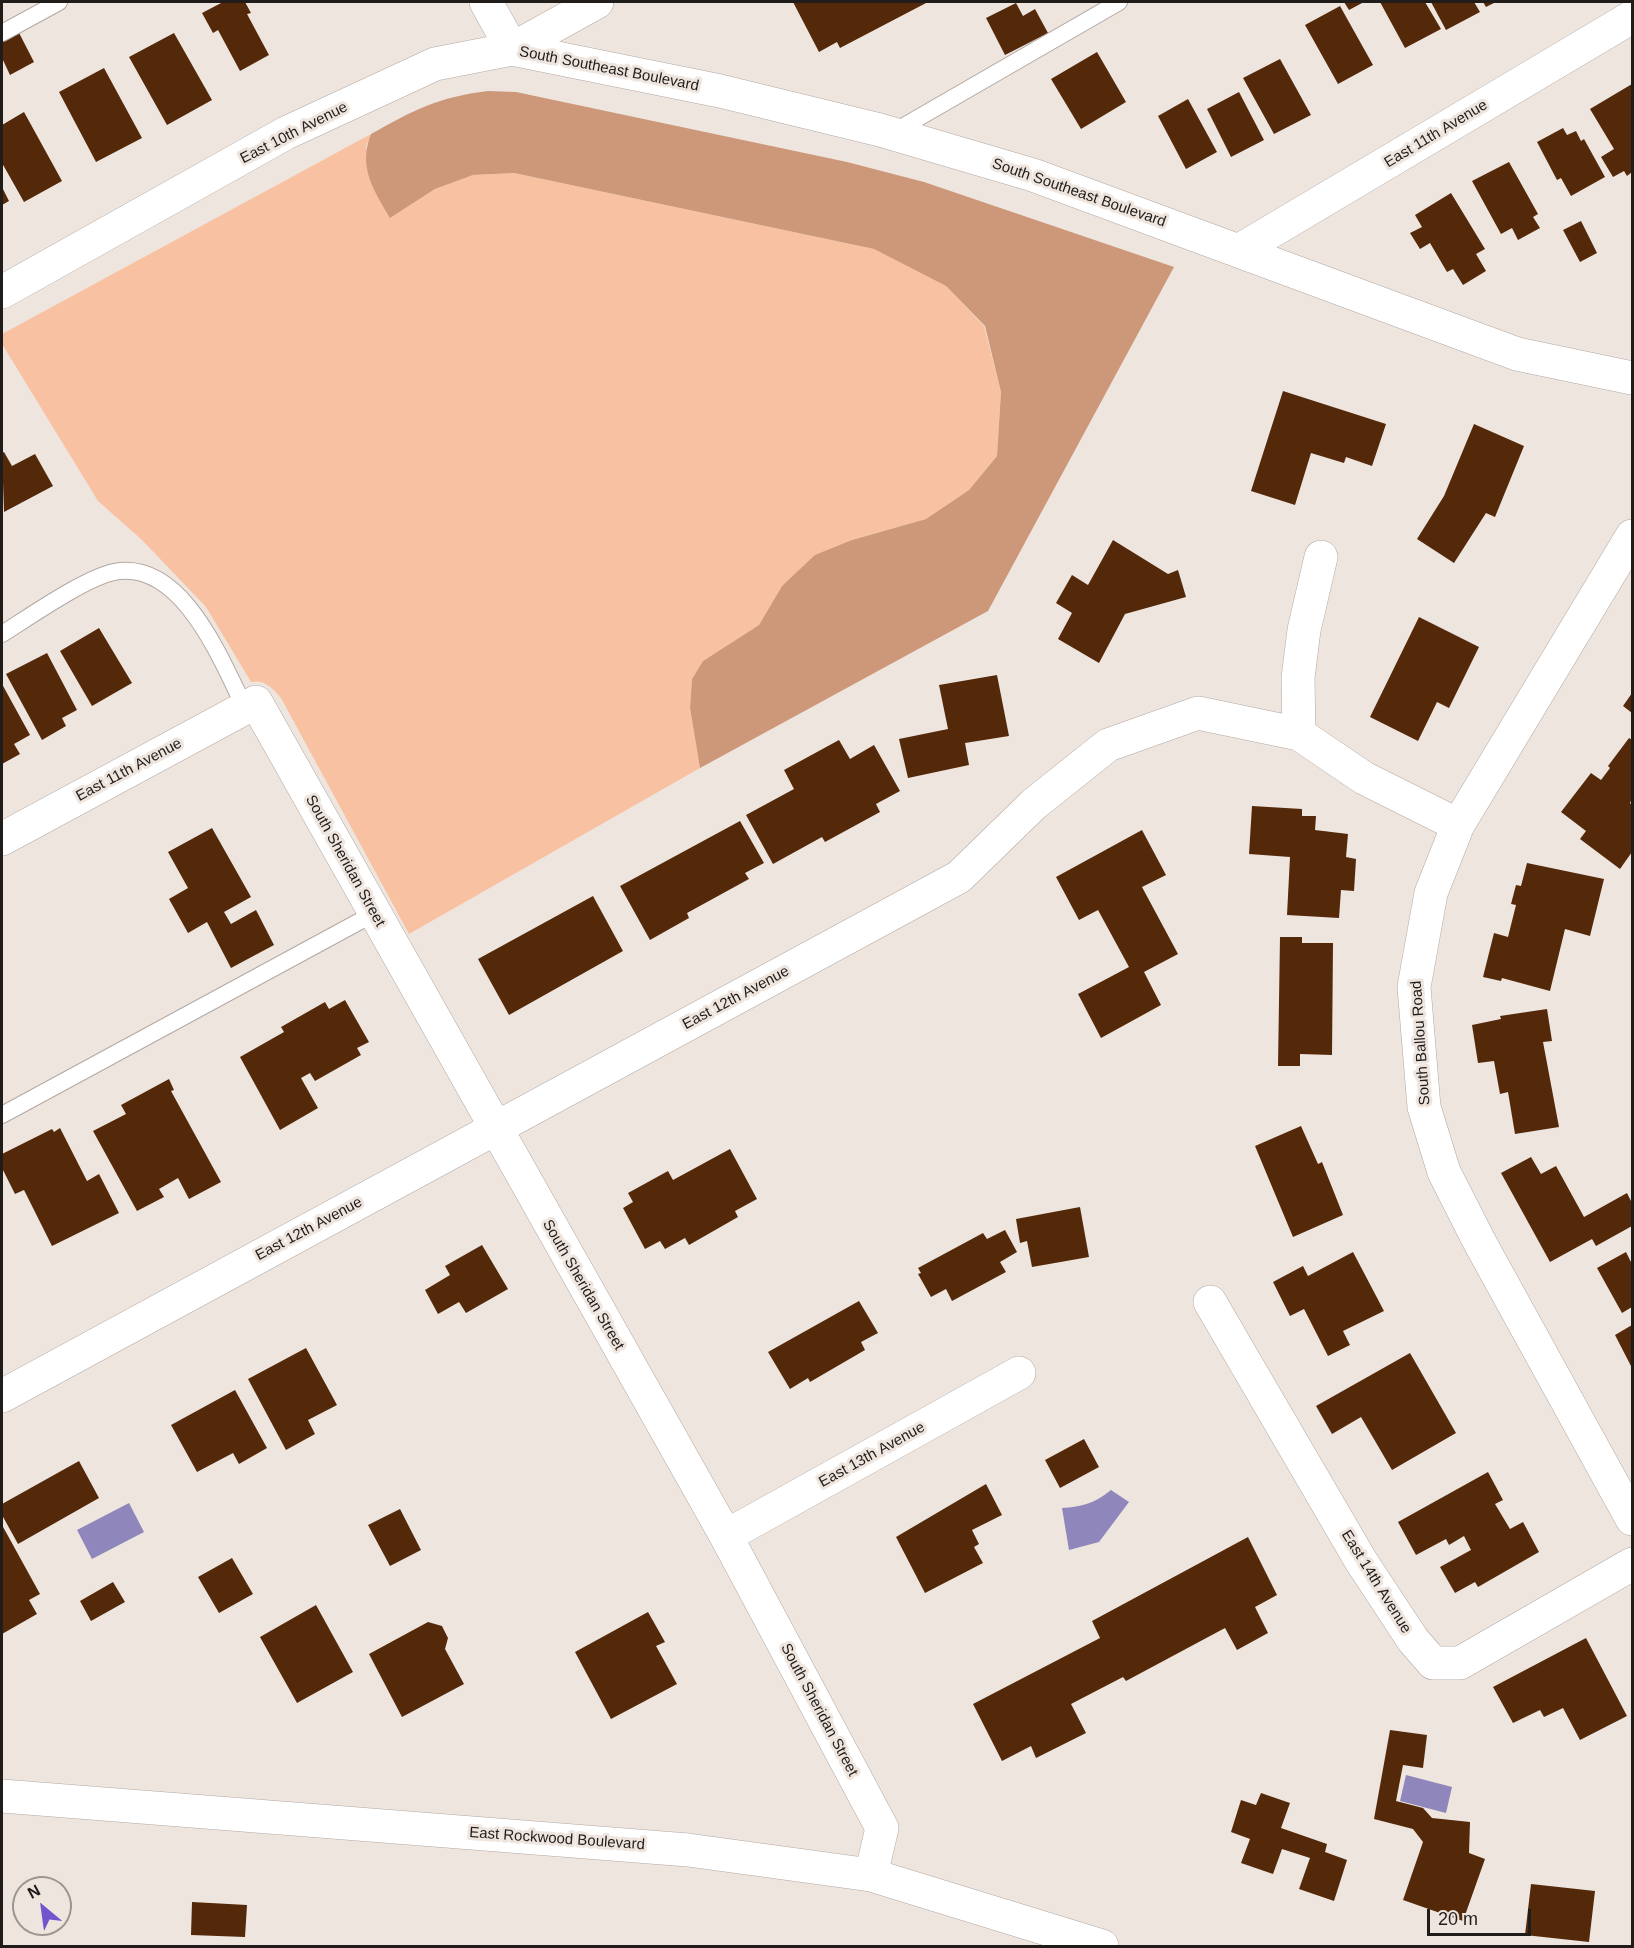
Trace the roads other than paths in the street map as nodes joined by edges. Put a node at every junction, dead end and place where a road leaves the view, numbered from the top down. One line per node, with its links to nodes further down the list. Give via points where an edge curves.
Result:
1 (59, 2): 6 (lane)
2 (486, 2): 7 (street)
3 (597, 2): 7 (street, East 10th Avenue)
4 (1119, 2): 8 (lane)
5 (1632, 17): 9 (street, East 11th Avenue)
6 (2, 33)
7 (512, 49): 8 (street, South Southeast Boulevard, via 720,91); 10 (street, East 10th Avenue, via 435,64 286,134)
8 (892, 134): 9 (street, South Southeast Boulevard, via 1033,175)
9 (1240, 250): 11 (street, South Southeast Boulevard, via 1517,354)
10 (2, 292)
11 (1632, 378)
12 (1632, 536): 17 (street, South Ballou Road)
13 (1321, 557): 16 (street, via 1304,630 1298,678)
14 (2, 634): 15 (lane, via 74,590 113,572 135,570 153,576 173,590 205,628)
15 (251, 705): 18 (street, East 11th Avenue); 19 (street, South Sheridan Street)
16 (1299, 735): 17 (street, East 12th Avenue, via 1364,778); 21 (street, East 12th Avenue, via 1198,713 1108,745 1034,804 959,877)
17 (1458, 825): 25 (street, South Ballou Road, via 1431,893 1414,987 1424,1107 1444,1172)
18 (2, 839)
19 (375, 913): 20 (lane); 21 (street, South Sheridan Street)
20 (2, 1115)
21 (495, 1129): 24 (street, East 12th Avenue); 26 (street, South Sheridan Street)
22 (1210, 1302): 27 (street, East 14th Avenue, via 1361,1561 1413,1640 1433,1663 1460,1663)
23 (1019, 1373): 26 (street, East 13th Avenue)
24 (2, 1396)
25 (1632, 1519)
26 (726, 1536): 29 (street, South Sheridan Street, via 882,1828)
27 (1632, 1564)
28 (2, 1796): 29 (street, East Rockwood Boulevard, via 688,1850)
29 (871, 1875): 30 (street, East Rockwood Boulevard)
30 (1102, 1947)

